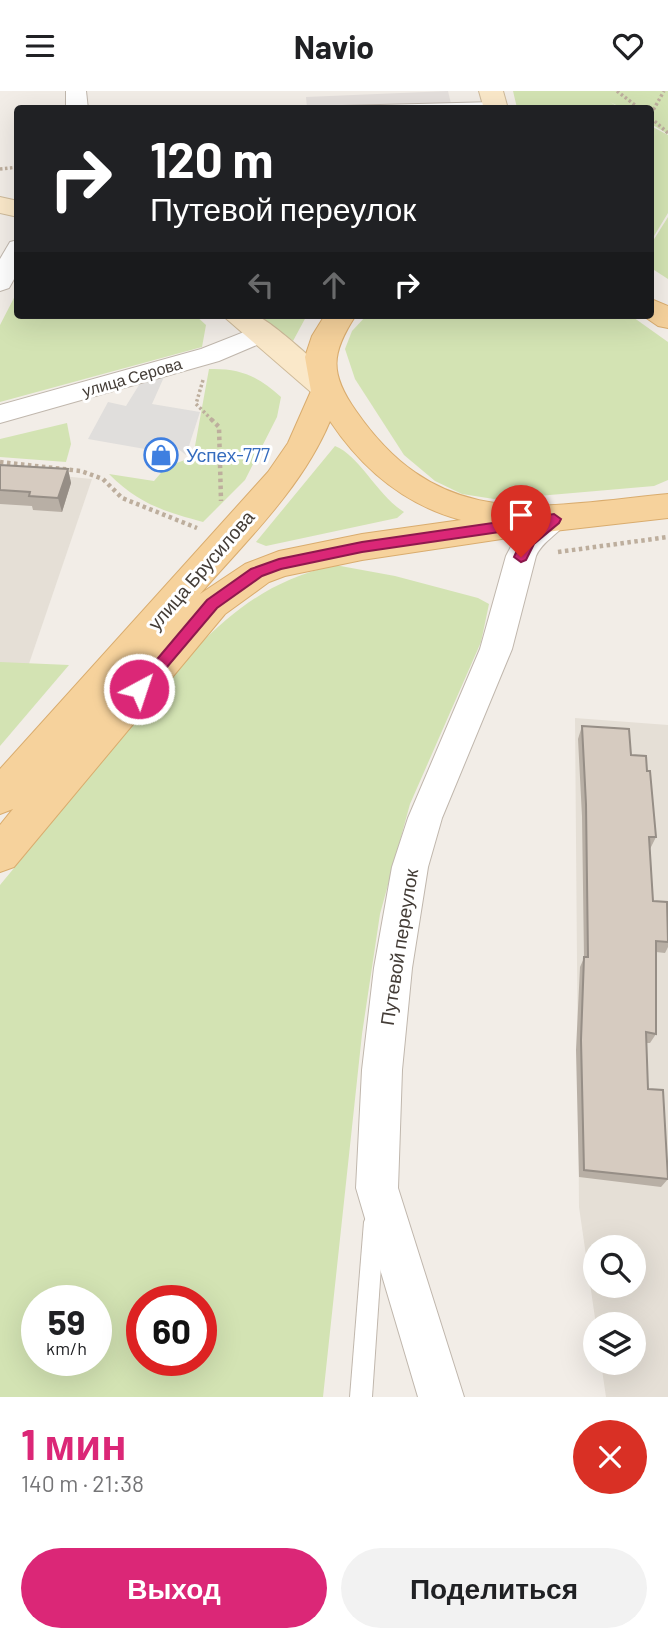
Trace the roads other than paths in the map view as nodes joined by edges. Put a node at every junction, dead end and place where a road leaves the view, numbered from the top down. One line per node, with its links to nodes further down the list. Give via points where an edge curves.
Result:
1 (494, 101): 2 (lane)
2 (418, 105)
3 (14, 255): 4 (street)
4 (0, 283)
5 (654, 305): 6 (main road)
6 (668, 318)
7 (242, 319): 9 (main road)
8 (338, 319): 10 (main road, via 326,334 319,355)
9 (262, 334): 10 (main road); 11 (street, улица Серова, via 210,355)
10 (325, 389): 13 (main road, via 343,420 369,450 420,493 479,514); 14 (main road, улица Брусилова, via 303,446 279,480)
11 (0, 414)
12 (659, 505): 13 (main road)
13 (554, 519): 15 (main road, улица Брусилова, via 362,547 257,573 212,604); 16 (street, Путевой переулок, via 528,541 521,557 496,649 425,818 410,867 387,1021)
14 (0, 797)
15 (0, 854)
16 (377, 1188): 17 (lane); 18 (street, Путевой переулок)
17 (361, 1397)
18 (442, 1397)

